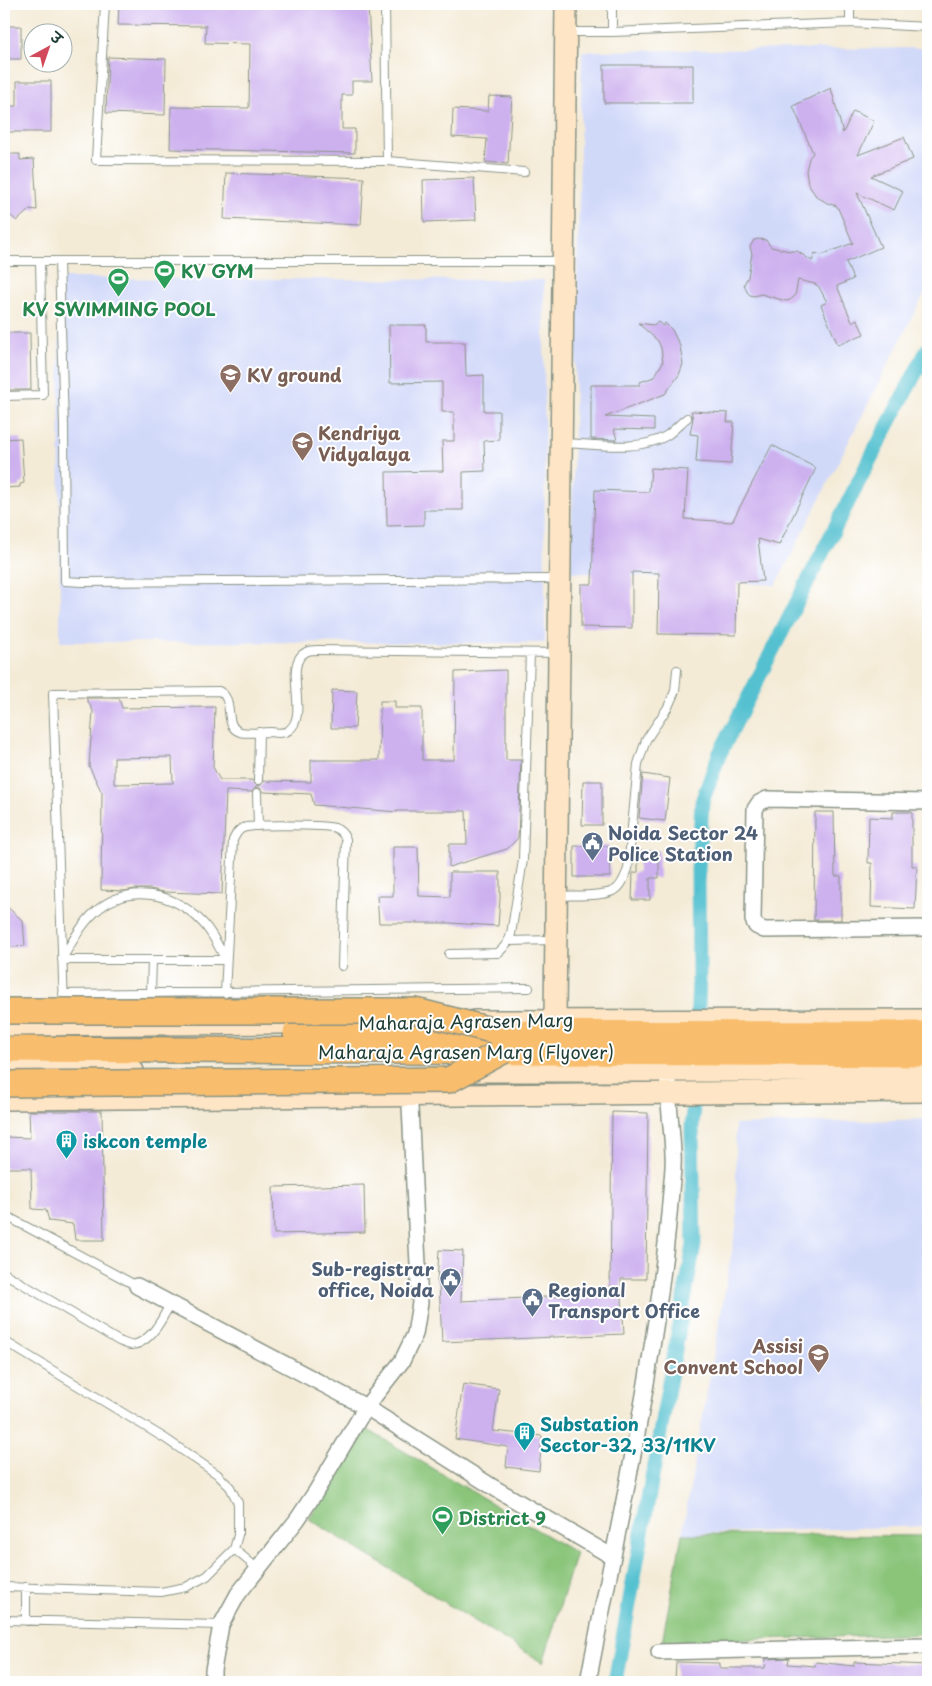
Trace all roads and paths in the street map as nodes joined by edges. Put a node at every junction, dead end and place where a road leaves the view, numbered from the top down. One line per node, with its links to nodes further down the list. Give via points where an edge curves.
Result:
1 (105, 4): 10 (lane, via 96,160)
2 (385, 4): 10 (lane)
3 (566, 4): 8 (street)
4 (612, 4): 9 (lane)
5 (850, 4): 6 (lane)
6 (850, 23): 7 (lane); 9 (lane)
7 (928, 27)
8 (566, 32): 9 (lane); 12 (street)
9 (612, 32)
10 (387, 161): 11 (lane)
11 (524, 172)
12 (563, 260): 15 (lane); 18 (street)
13 (4, 261): 14 (lane)
14 (40, 261): 15 (lane); 16 (lane, via 43,395)
15 (59, 261): 19 (lane, via 65,581)
16 (4, 396)
17 (687, 418): 18 (lane, via 667,436 649,444)
18 (561, 443): 19 (street)
19 (560, 579): 21 (street)
20 (530, 653): 21 (lane); 23 (lane, via 306,652 296,668 297,715 294,724 289,731 281,733); 31 (lane, via 523,860)
21 (559, 653): 28 (street)
22 (676, 670): 28 (lane, via 675,691 646,740 638,764 628,869 623,880 615,890 604,893)
23 (259, 732): 24 (lane); 33 (lane, via 240,732 234,728 230,722 228,699 219,691 53,693)
24 (258, 780)
25 (257, 793): 27 (lane)
26 (928, 802): 29 (street, via 767,799 759,802 755,809 753,920 764,930)
27 (258, 826): 35 (lane, via 242,828 233,840); 36 (lane, via 335,828 346,839)
28 (556, 896): 30 (street)
29 (928, 928)
30 (556, 940): 31 (lane); 43 (street)
31 (509, 941): 32 (lane, via 498,953)
32 (449, 954)
33 (62, 960): 34 (lane); 35 (lane, via 81,927 96,911 114,898 147,893 167,898 186,908 202,922); 40 (lane)
34 (152, 960): 35 (lane); 38 (lane)
35 (226, 960): 39 (lane)
36 (342, 966)
37 (529, 988): 39 (lane)
38 (151, 993): 39 (lane); 40 (lane)
39 (225, 993)
40 (63, 994): 47 (lane)
41 (928, 1009): 44 (street, via 784,1010)
42 (4, 1011): 50 (main road, bridge, via 416,1011)
43 (555, 1019): 44 (street, Maharaja Agrasen Marg); 47 (street, Maharaja Agrasen Marg)
44 (757, 1020): 45 (street, Maharaja Agrasen Marg)
45 (928, 1020)
46 (4, 1026): 47 (street, Maharaja Agrasen Marg)
47 (64, 1026)
48 (4, 1032): 50 (main road, Maharaja Agrasen Marg (Flyover), bridge)
49 (928, 1034): 50 (main road, Maharaja Agrasen Marg (Flyover))
50 (503, 1042): 51 (main road, Maharaja Agrasen Marg (Flyover)); 52 (main road, Maharaja Agrasen Marg (Flyover)); 57 (main road, bridge, via 448,1080)
51 (4, 1049)
52 (928, 1054)
53 (4, 1071): 54 (street)
54 (408, 1071): 55 (street); 60 (street)
55 (669, 1071): 56 (street); 59 (street)
56 (928, 1071)
57 (4, 1084)
58 (928, 1091): 59 (street)
59 (668, 1094): 60 (street); 69 (street, via 673,1156 665,1258)
60 (409, 1096): 61 (street); 67 (street, via 420,1303 415,1334 402,1361)
61 (4, 1099)
62 (10, 1218): 64 (lane)
63 (4, 1273): 65 (lane, via 131,1345 147,1338 161,1322)
64 (137, 1286): 65 (street)
65 (170, 1304): 67 (street)
66 (4, 1340): 68 (lane, via 217,1474 230,1487 238,1503 238,1535)
67 (366, 1407): 69 (street, via 496,1489); 70 (street, via 297,1520)
68 (234, 1549): 70 (lane); 72 (lane, via 207,1576 186,1587 161,1592)
69 (613, 1557): 79 (street)
70 (258, 1569): 75 (street, via 238,1594)
71 (4, 1586): 72 (lane)
72 (26, 1587): 74 (lane)
73 (4, 1620): 74 (lane)
74 (26, 1621): 75 (lane)
75 (221, 1625): 78 (street)
76 (928, 1646): 77 (street)
77 (659, 1652)
78 (213, 1682)
79 (588, 1682)

